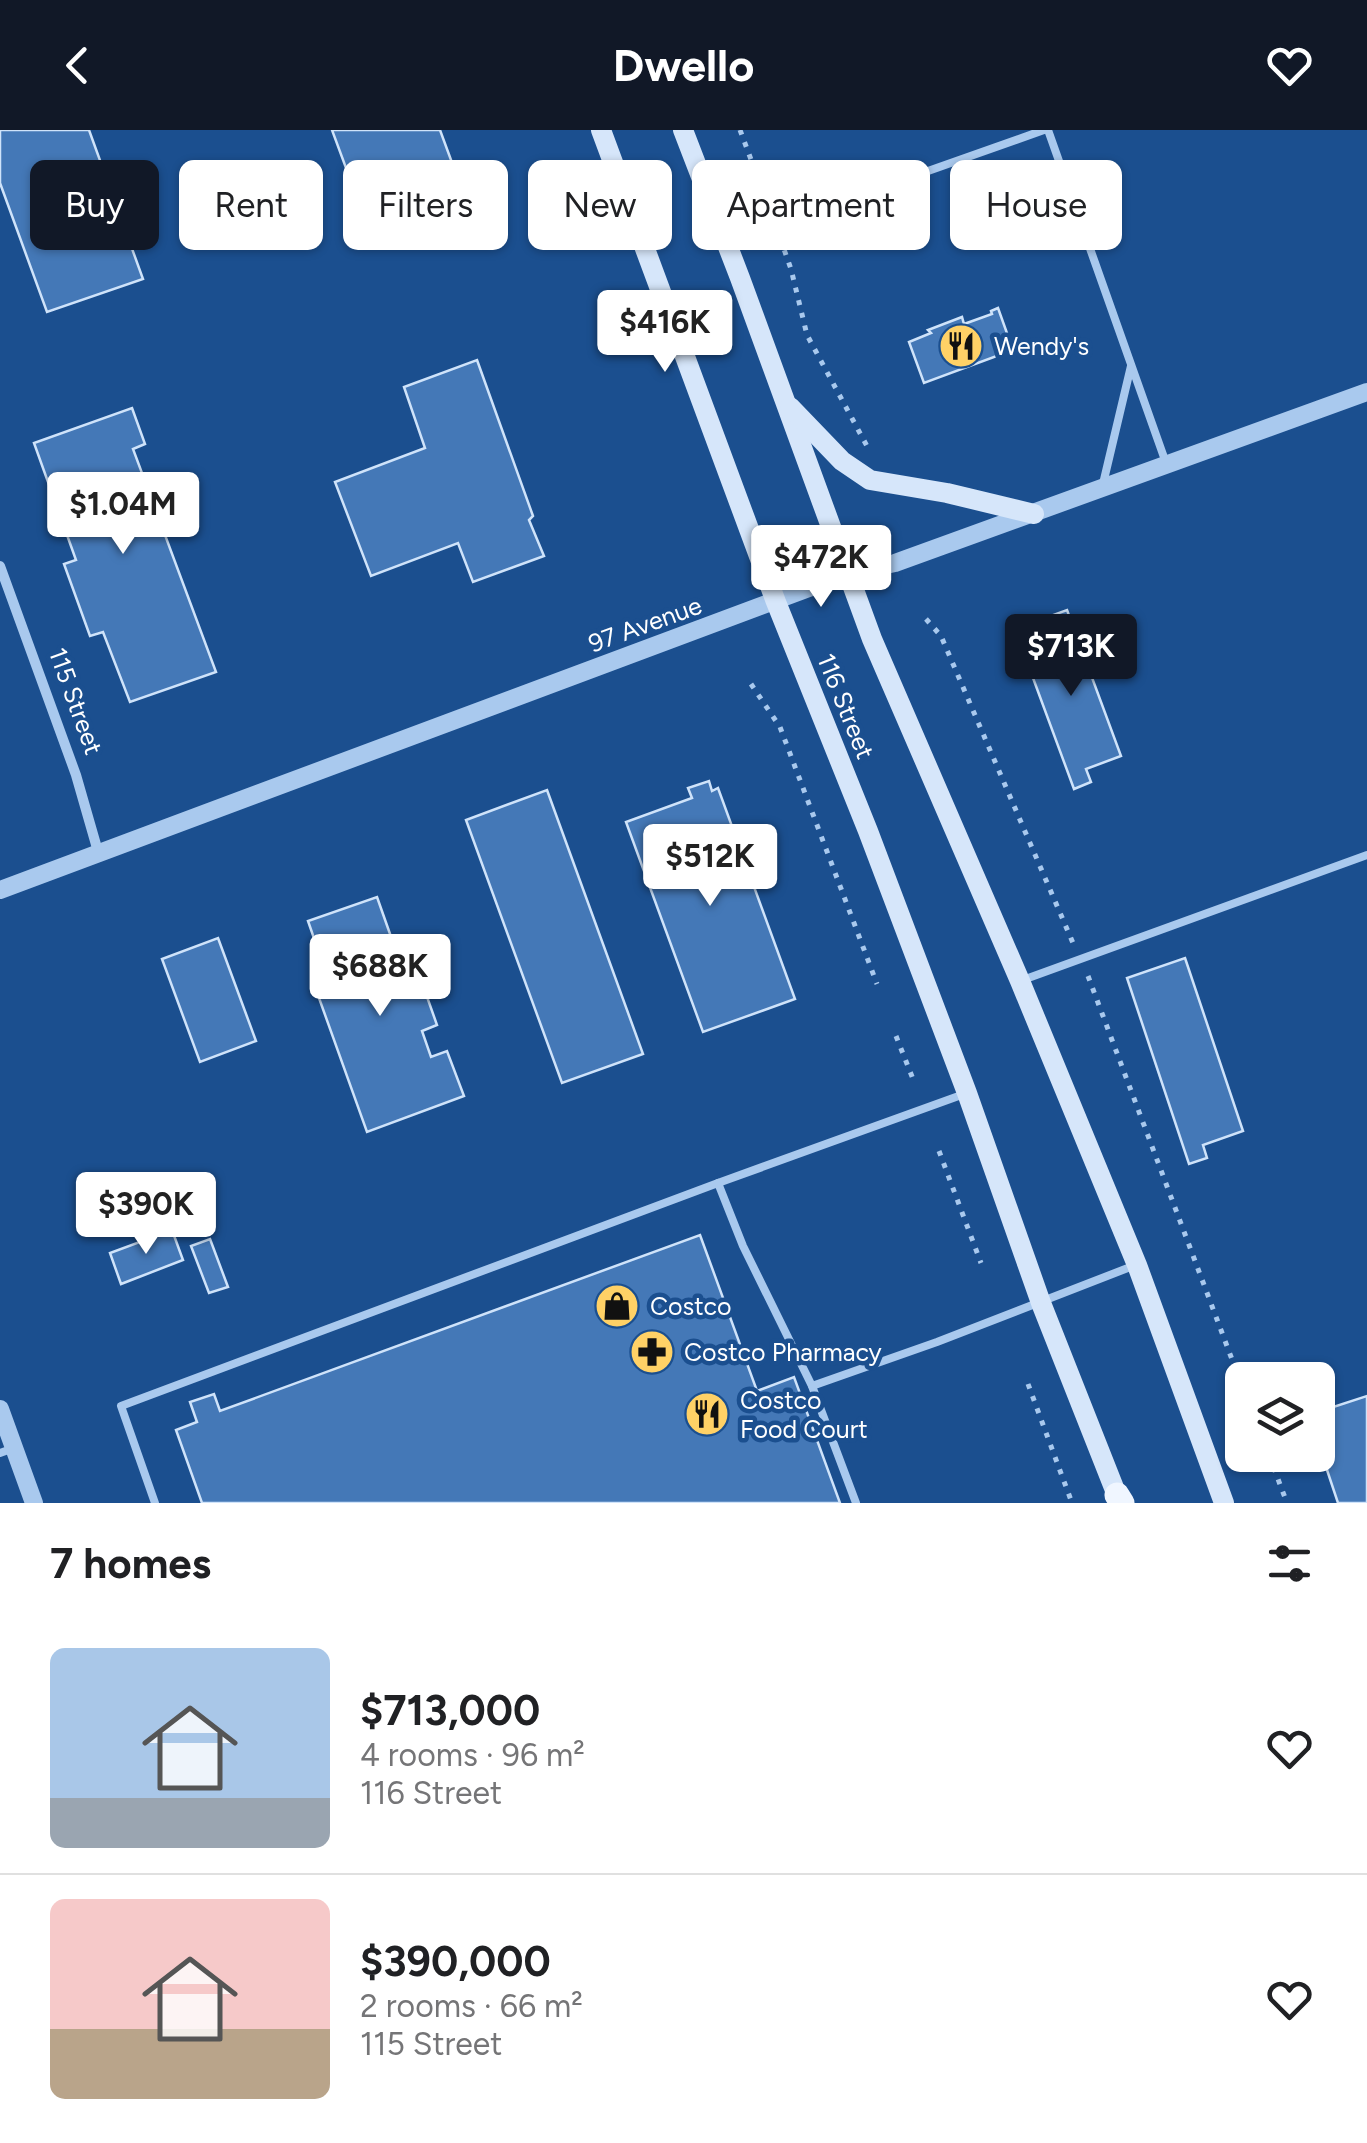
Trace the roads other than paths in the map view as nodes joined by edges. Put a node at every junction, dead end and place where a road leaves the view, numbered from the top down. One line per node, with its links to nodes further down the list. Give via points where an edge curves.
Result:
1 (600, 130): 15 (main road, 116 Street)
2 (682, 130): 4 (main road, 116 Street)
3 (1046, 130): 5 (lane); 7 (lane)
4 (694, 160)
5 (930, 171)
6 (728, 250): 9 (main road, 116 Street)
7 (1132, 366): 10 (lane); 11 (lane)
8 (1367, 392): 10 (street, 97 Avenue)
9 (785, 402): 12 (main road, via 870,480); 14 (main road, 116 Street)
10 (1166, 463): 11 (street, 97 Avenue)
11 (1102, 488): 12 (street, 97 Avenue)
12 (1034, 514): 14 (street, 97 Avenue)
13 (0, 566): 16 (street, 115 Street)
14 (849, 573): 15 (street, 97 Avenue); 19 (main road, 116 Street)
15 (776, 602): 16 (street, 97 Avenue); 20 (main road, 116 Street)
16 (99, 855): 18 (street, 97 Avenue)
17 (1367, 855): 19 (lane)
18 (0, 890)
19 (1020, 981): 22 (main road, 116 Street)
20 (967, 1094): 21 (lane); 23 (main road, 116 Street)
21 (718, 1184): 24 (lane); 29 (lane, via 122,1406)
22 (1138, 1264): 23 (lane); 31 (main road, 116 Street)
23 (1041, 1302): 24 (lane); 27 (main road, 116 Street)
24 (812, 1386): 30 (lane)
25 (0, 1409): 26 (street)
26 (7, 1450): 28 (street)
27 (1120, 1500)
28 (34, 1503)
29 (155, 1503)
30 (856, 1503)
31 (1224, 1503)

